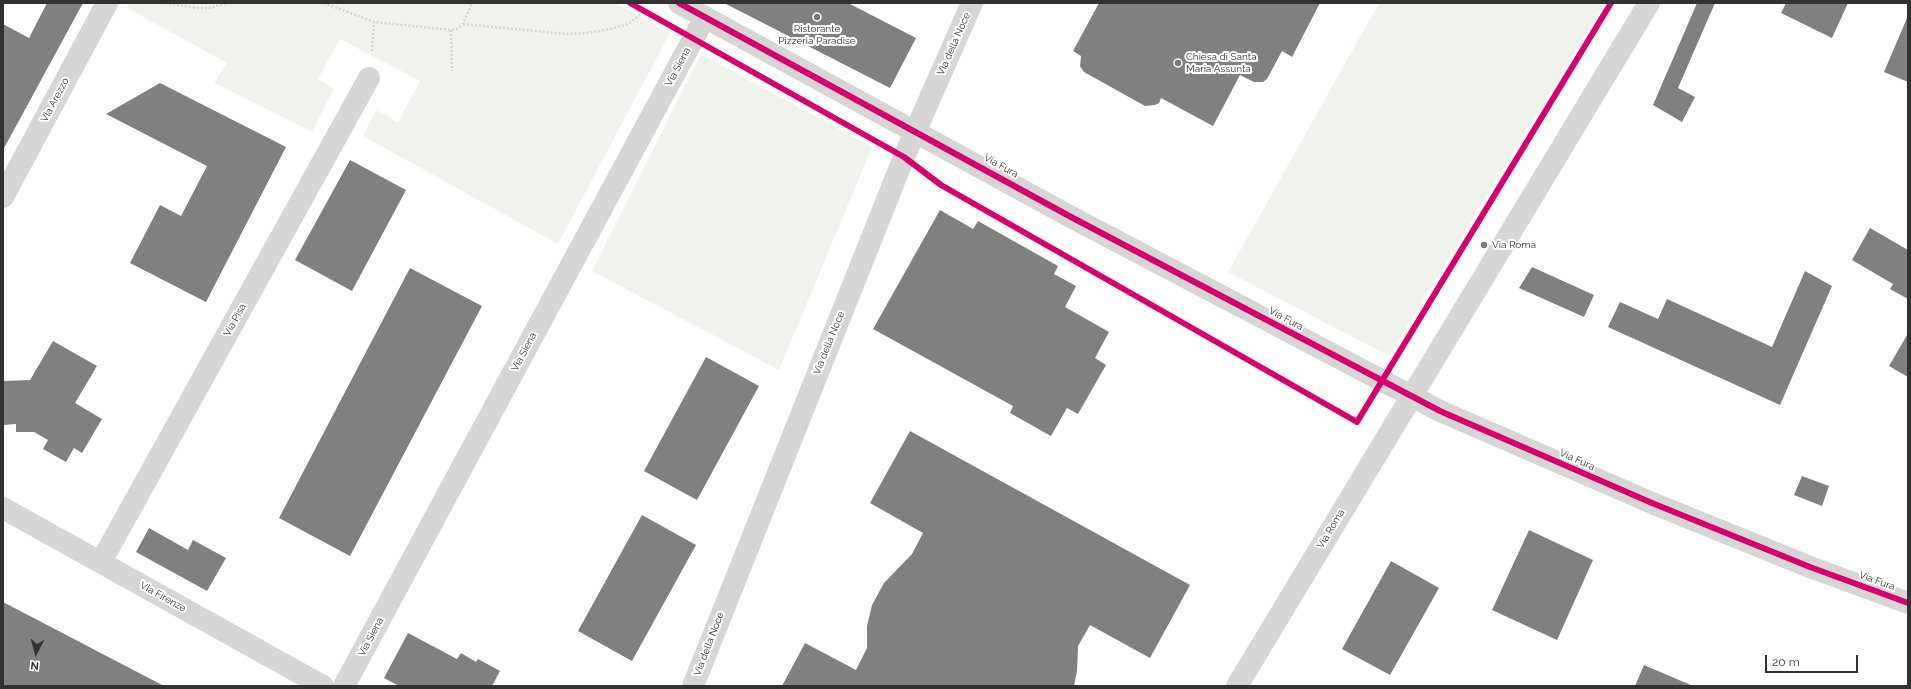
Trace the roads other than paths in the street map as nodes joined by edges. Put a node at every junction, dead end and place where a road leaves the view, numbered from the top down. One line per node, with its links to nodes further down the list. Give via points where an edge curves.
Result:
1 (107, 3): 8 (street, Via Arezzo)
2 (679, 3): 5 (street, Via Fura)
3 (972, 3): 7 (street, Via della Noce)
4 (1649, 3): 9 (street, Via Roma)
5 (705, 17): 7 (street, Via Fura); 14 (street, Via Siena)
6 (369, 78): 11 (street, Via Pisa)
7 (916, 131): 9 (street, Via Fura, via 1071,217); 15 (street, Via della Noce)
8 (3, 197)
9 (1411, 396): 12 (street, Via Fura, via 1652,504); 16 (street, Via Roma)
10 (3, 508): 11 (street, Via Firenze)
11 (101, 562): 13 (street, Via Firenze)
12 (1908, 603)
13 (323, 686)
14 (344, 686)
15 (693, 686)
16 (1237, 686)

